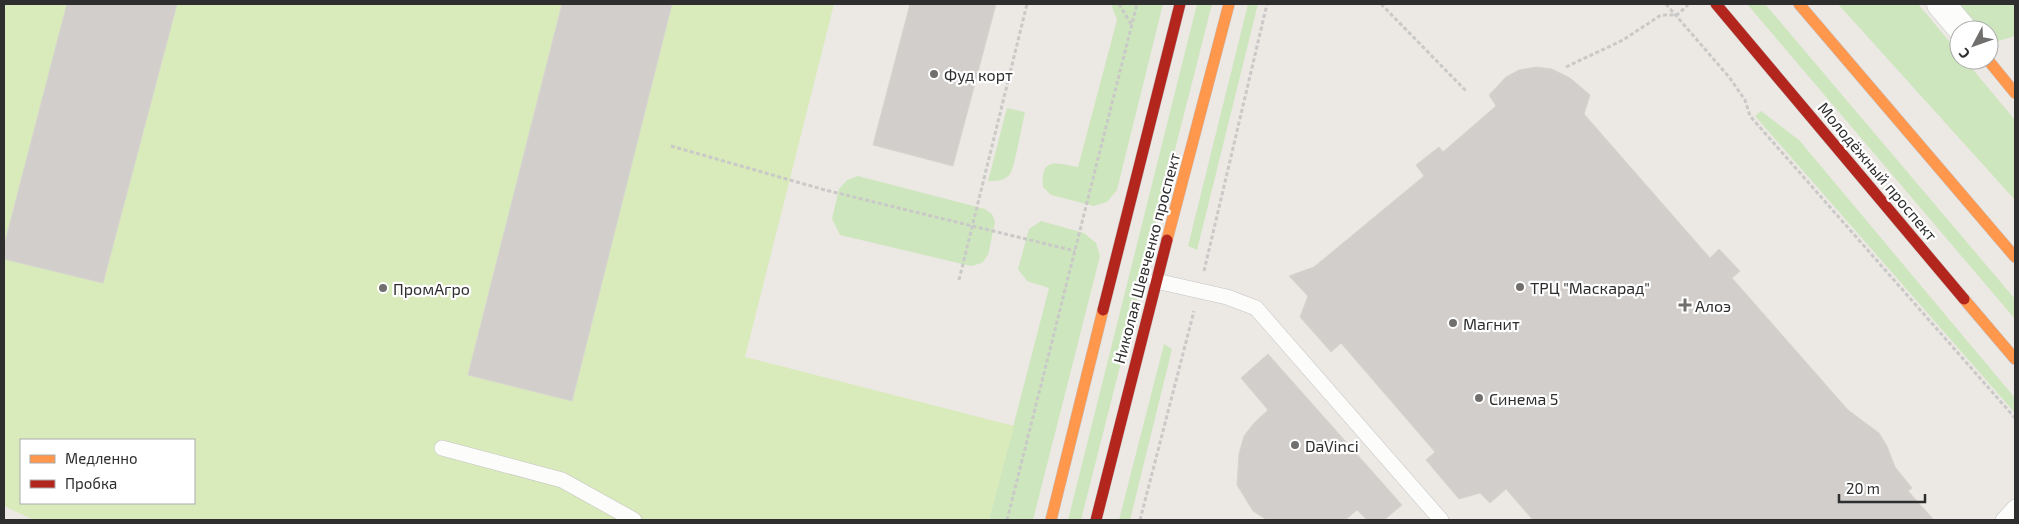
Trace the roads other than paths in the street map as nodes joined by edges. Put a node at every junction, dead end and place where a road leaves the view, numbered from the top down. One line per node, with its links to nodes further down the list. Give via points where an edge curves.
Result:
1 (1180, 4): 15 (main road, Николая Шевченко проспект)
2 (1229, 4): 10 (main road, Николая Шевченко проспект)
3 (1716, 4): 11 (main road, Молодёжный проспект)
4 (1799, 4): 9 (main road)
5 (1941, 4): 6 (street)
6 (1955, 20)
7 (1996, 70): 8 (main road)
8 (2015, 94)
9 (2015, 257)
10 (1156, 281): 16 (main road, Николая Шевченко проспект); 17 (lane, via 1227,297 1256,308)
11 (2015, 358)
12 (442, 448): 14 (lane, via 562,480)
13 (2015, 507): 18 (lane)
14 (634, 520)
15 (1051, 520)
16 (1096, 520)
17 (1441, 520)
18 (2003, 520)

